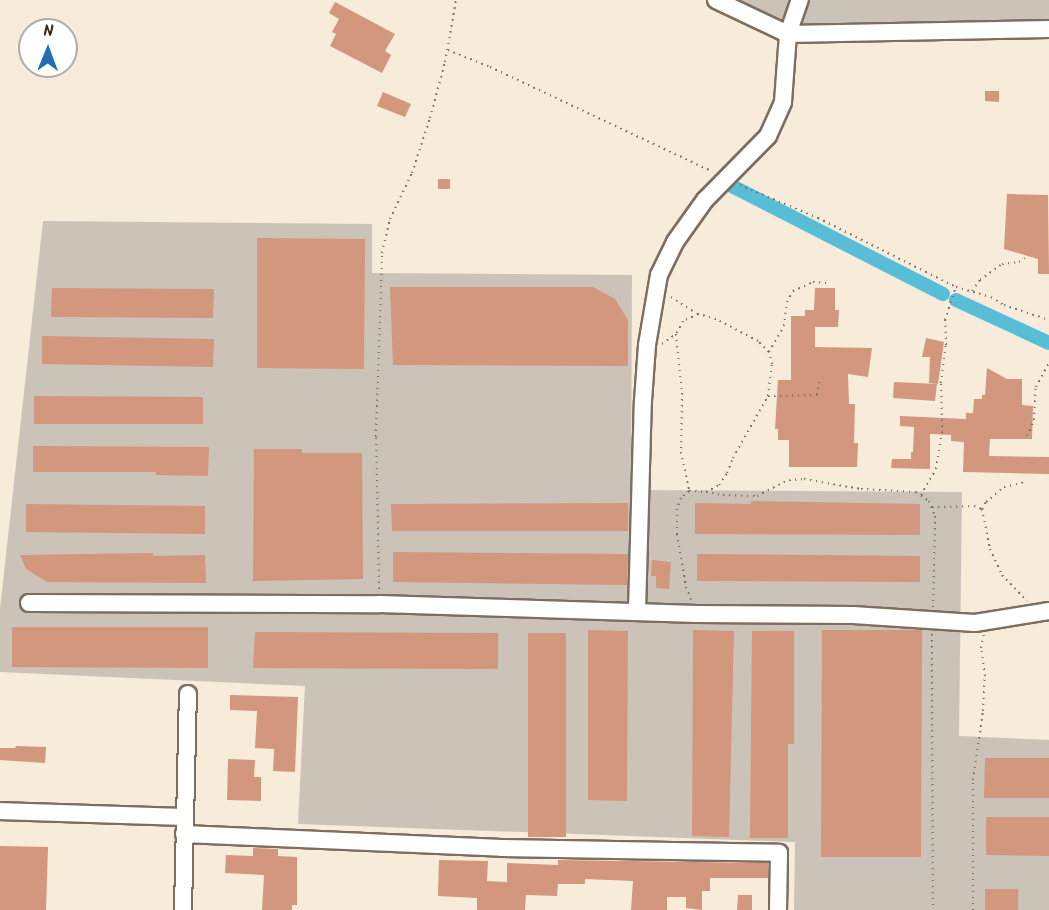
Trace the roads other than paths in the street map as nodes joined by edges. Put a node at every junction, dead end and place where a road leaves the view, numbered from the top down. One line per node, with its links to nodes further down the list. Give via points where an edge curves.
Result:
1 (716, 0): 4 (street)
2 (800, 0): 4 (street)
3 (1049, 29): 4 (street)
4 (788, 34): 6 (street, via 783,102 768,136 705,200 675,242 658,282 647,345 643,401)
5 (29, 603): 6 (street, via 379,604)
6 (637, 611): 7 (street, via 853,615 987,623)
7 (1046, 612)
8 (188, 694): 10 (street)
9 (0, 811): 10 (street)
10 (184, 825): 11 (street); 12 (street, via 502,848 779,853)
11 (183, 910)
12 (778, 910)

